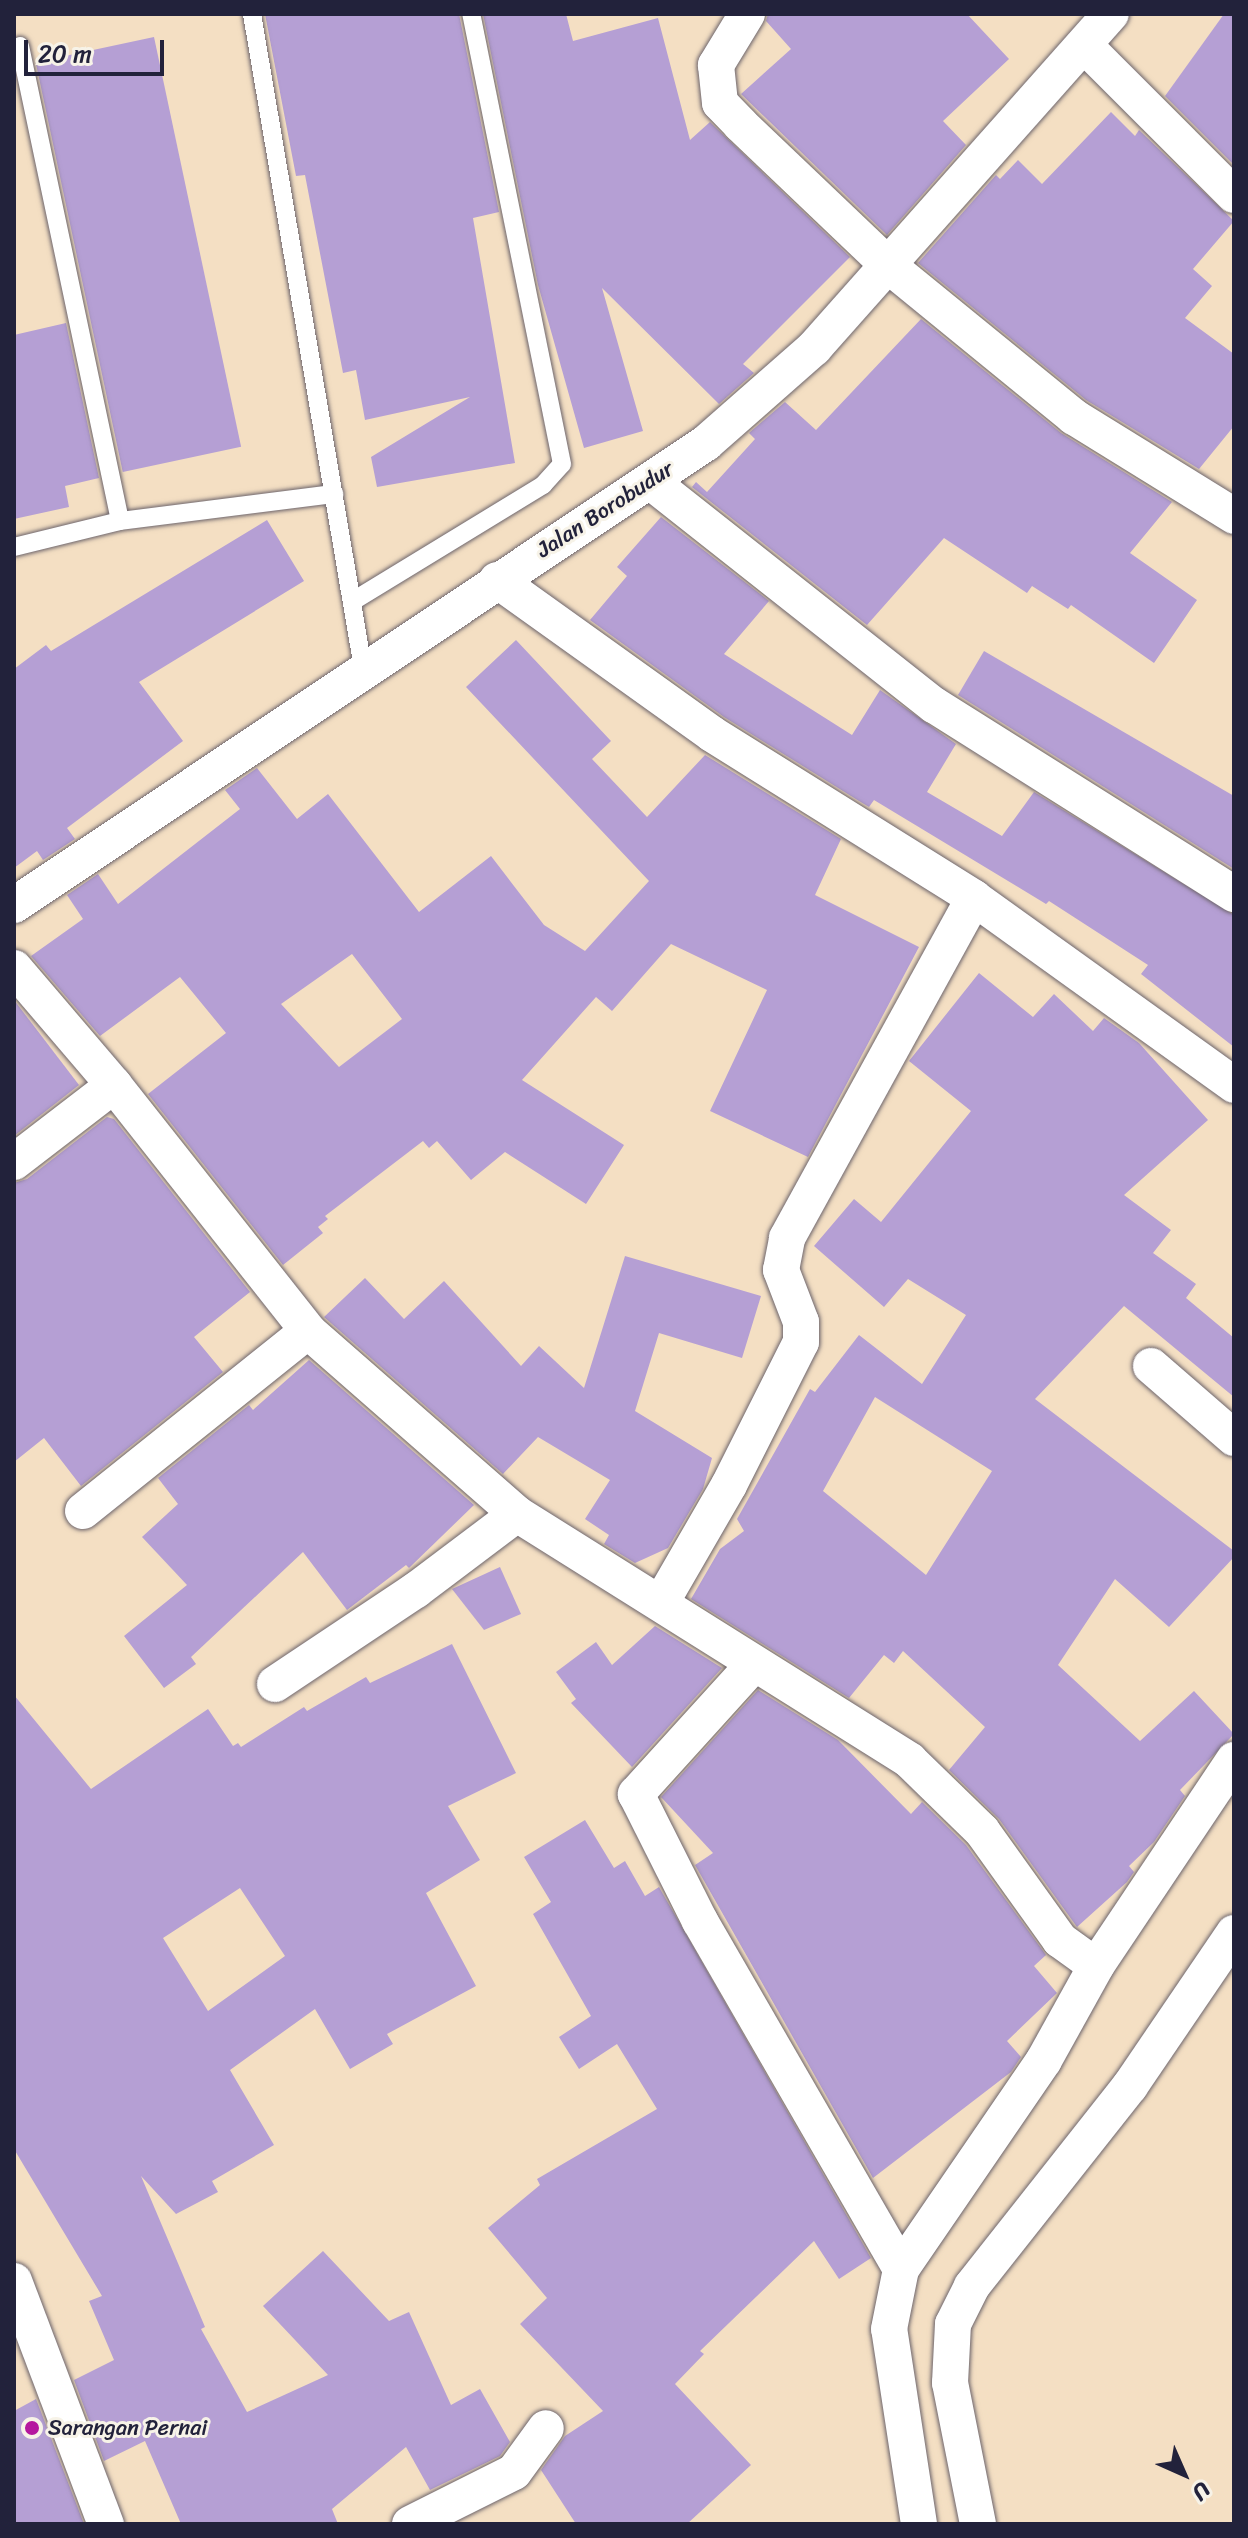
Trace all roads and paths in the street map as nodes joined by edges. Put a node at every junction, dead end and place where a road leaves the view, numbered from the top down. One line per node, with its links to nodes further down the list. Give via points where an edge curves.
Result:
1 (252, 14): 10 (lane)
2 (471, 14): 15 (lane, via 562,464 543,485)
3 (747, 14): 8 (street, via 716,65 720,103)
4 (1111, 14): 5 (street, Jalan Borobudur)
5 (1084, 45): 7 (street); 8 (street, Jalan Borobudur)
6 (20, 46): 12 (lane)
7 (1234, 195)
8 (889, 266): 9 (street, Jalan Borobudur, via 814,348 706,443); 11 (street, via 1074,417)
9 (650, 481): 14 (street, Jalan Borobudur); 17 (street, via 934,705)
10 (334, 494): 12 (lane); 15 (lane)
11 (1234, 516)
12 (120, 521): 13 (lane)
13 (14, 547)
14 (497, 580): 16 (street, Jalan Borobudur); 18 (street, via 712,734)
15 (353, 601): 16 (lane)
16 (363, 668): 19 (street, Jalan Borobudur)
17 (1234, 894)
18 (974, 898): 22 (street); 29 (street, via 787,1238 781,1270 801,1322 801,1342 729,1485)
19 (14, 905)
20 (14, 968): 21 (street)
21 (114, 1085): 23 (street); 24 (street)
22 (1234, 1085)
23 (14, 1162)
24 (308, 1331): 27 (street); 28 (street)
25 (1151, 1366): 26 (street)
26 (1234, 1438)
27 (83, 1511)
28 (517, 1514): 29 (street); 31 (street, via 416,1590)
29 (662, 1601): 30 (street)
30 (754, 1664): 34 (street, via 910,1761 982,1831 1060,1940); 35 (street, via 636,1794 700,1921)
31 (275, 1684)
32 (1234, 1760): 34 (street, via 1213,1799)
33 (1234, 1933): 41 (street, via 1130,2086 972,2286 953,2324 950,2383)
34 (1096, 1966): 35 (street, via 1044,2060)
35 (901, 2269): 40 (street, via 889,2329)
36 (14, 2281): 38 (street)
37 (546, 2428): 39 (street, via 514,2472)
38 (106, 2524)
39 (410, 2524)
40 (919, 2524)
41 (978, 2524)

